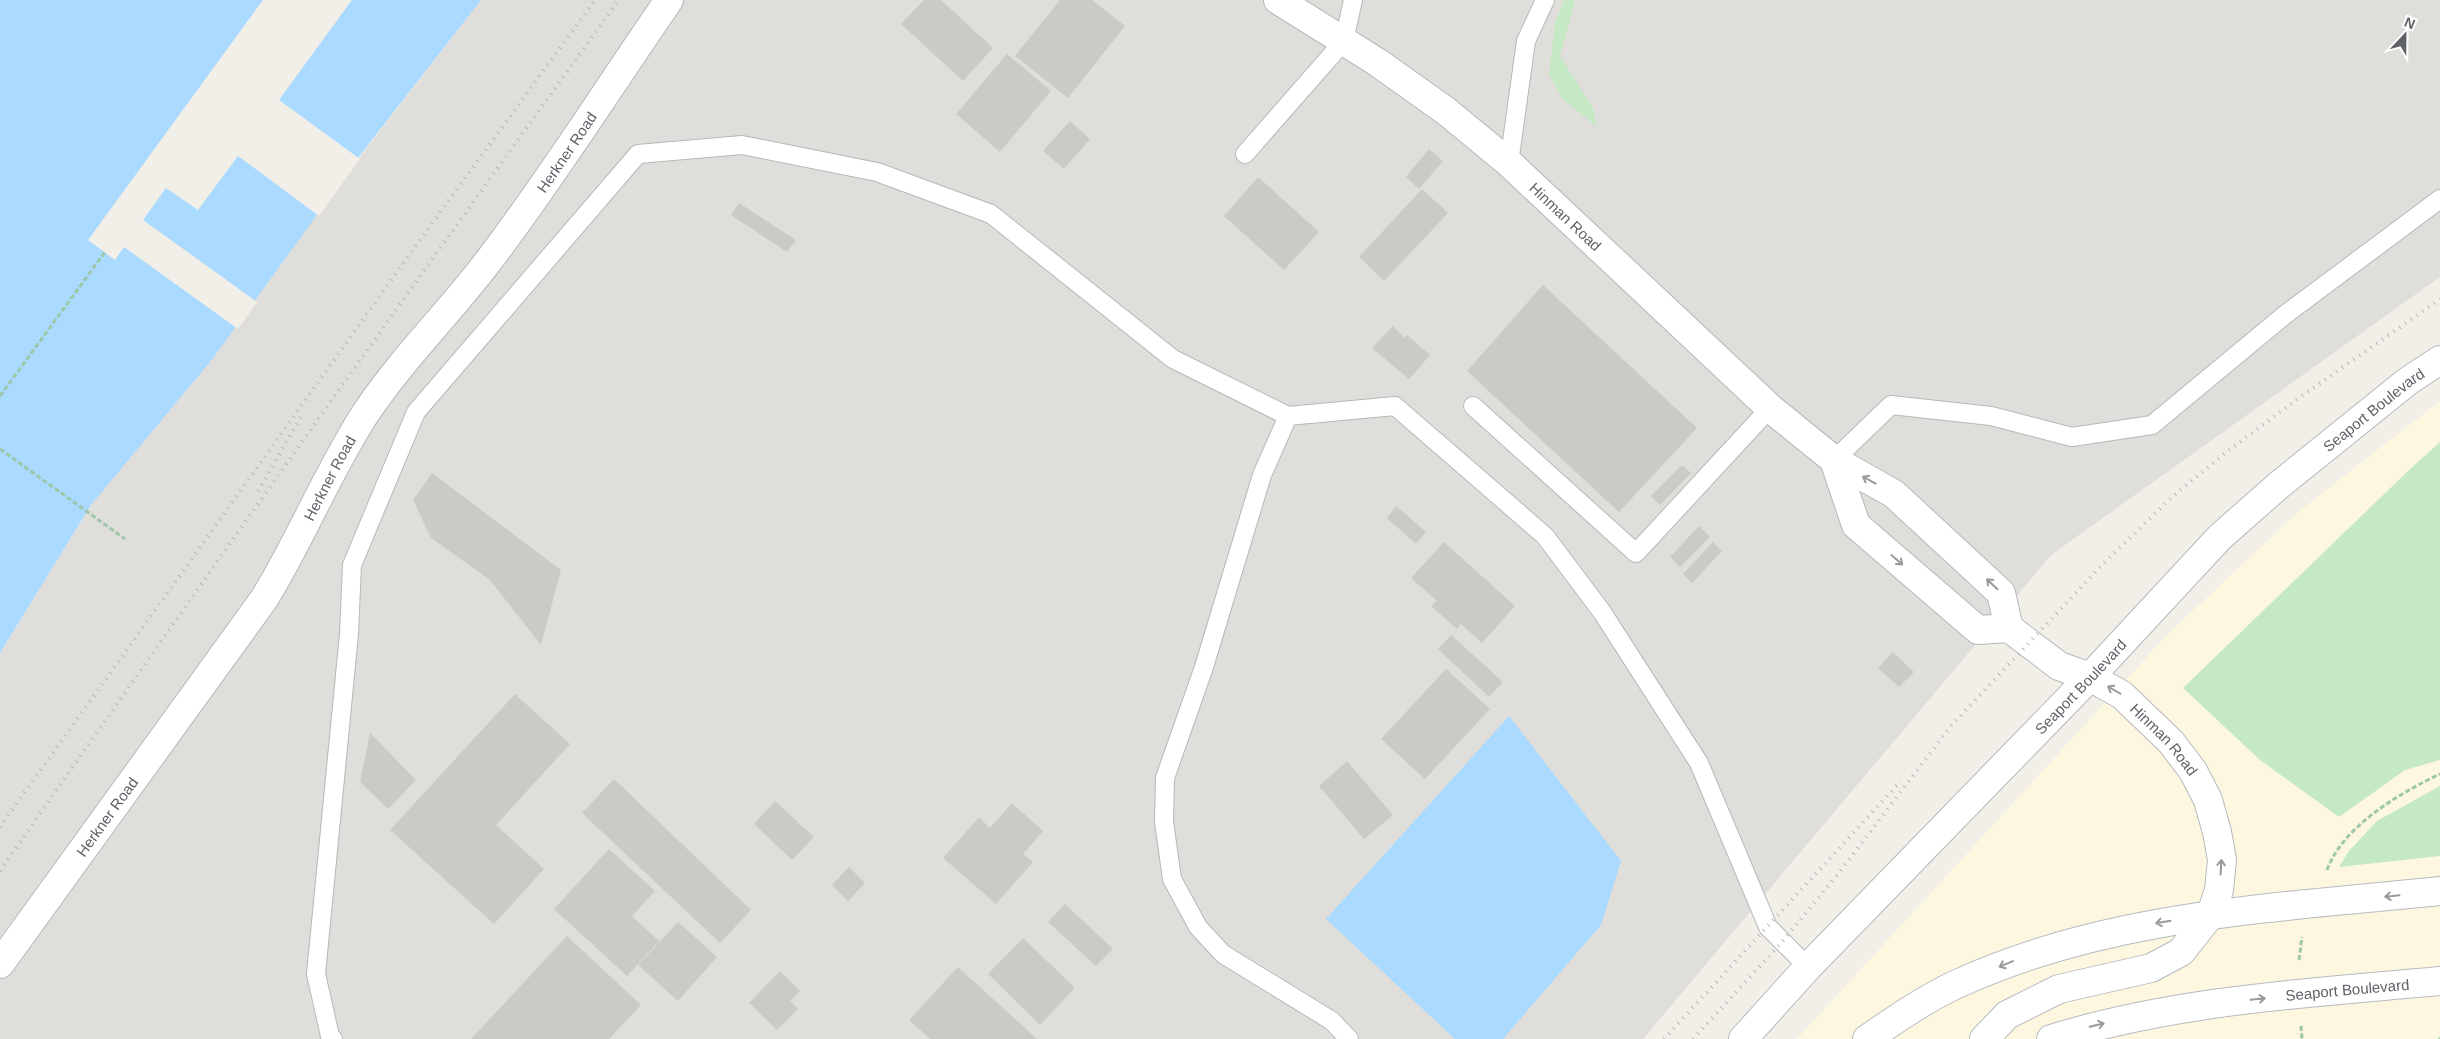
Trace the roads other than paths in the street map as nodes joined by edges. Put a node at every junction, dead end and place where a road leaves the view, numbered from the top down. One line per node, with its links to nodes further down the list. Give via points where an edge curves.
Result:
1 (669, 0): 18 (street, Herkner Road, via 493,255 394,374 366,413 343,451 288,561 264,599)
2 (1278, 0): 5 (street, Hinman Road)
3 (1353, 0): 5 (lane)
4 (1545, 0): 7 (lane, via 1526,41)
5 (1344, 41): 6 (lane); 7 (street, Hinman Road, via 1446,111)
6 (1245, 154)
7 (1509, 163): 11 (street, Hinman Road)
8 (2440, 199): 13 (lane, via 2286,314 2152,425 2072,437 1991,416 1891,405)
9 (2440, 360): 15 (street, Seaport Boulevard, via 2408,381 2220,537)
10 (1473, 406): 11 (lane, via 1636,553)
11 (1770, 408): 13 (street, Hinman Road)
12 (1288, 416): 19 (lane, via 1395,406 1545,536 1602,612 1699,763 1768,927); 21 (lane, via 1173,359 991,214 877,172 742,145 638,154 416,412 352,565 346,673 316,974); 22 (lane, via 1262,475 1204,667 1165,778 1164,822 1172,879 1198,927 1224,954 1332,1021)
13 (1834, 460): 14 (street, Hinman Road, one-way to 13, via 2001,593 1894,494); 14 (street, one-way to 14, via 1856,525 1978,630)
14 (2009, 628): 15 (street, Hinman Road, via 2059,666)
15 (2090, 676): 17 (street, Hinman Road, one-way to 15, via 2219,890 2222,860 2208,800 2171,742 2122,695); 19 (street, Seaport Boulevard)
16 (2440, 891): 17 (street, one-way to 17)
17 (2211, 914): 24 (street, one-way to 24, via 2080,940 2014,960 1956,985); 25 (street, Hinman Road, via 2181,952 2151,968 2059,988 2007,1015)
18 (0, 964)
19 (1808, 968): 23 (street, Seaport Boulevard)
20 (2440, 980): 26 (street, Seaport Boulevard, one-way to 20, via 2093,1026 2174,1009)
21 (332, 1039)
22 (1349, 1039)
23 (1743, 1039)
24 (1867, 1039)
25 (1984, 1039)
26 (2051, 1039)

